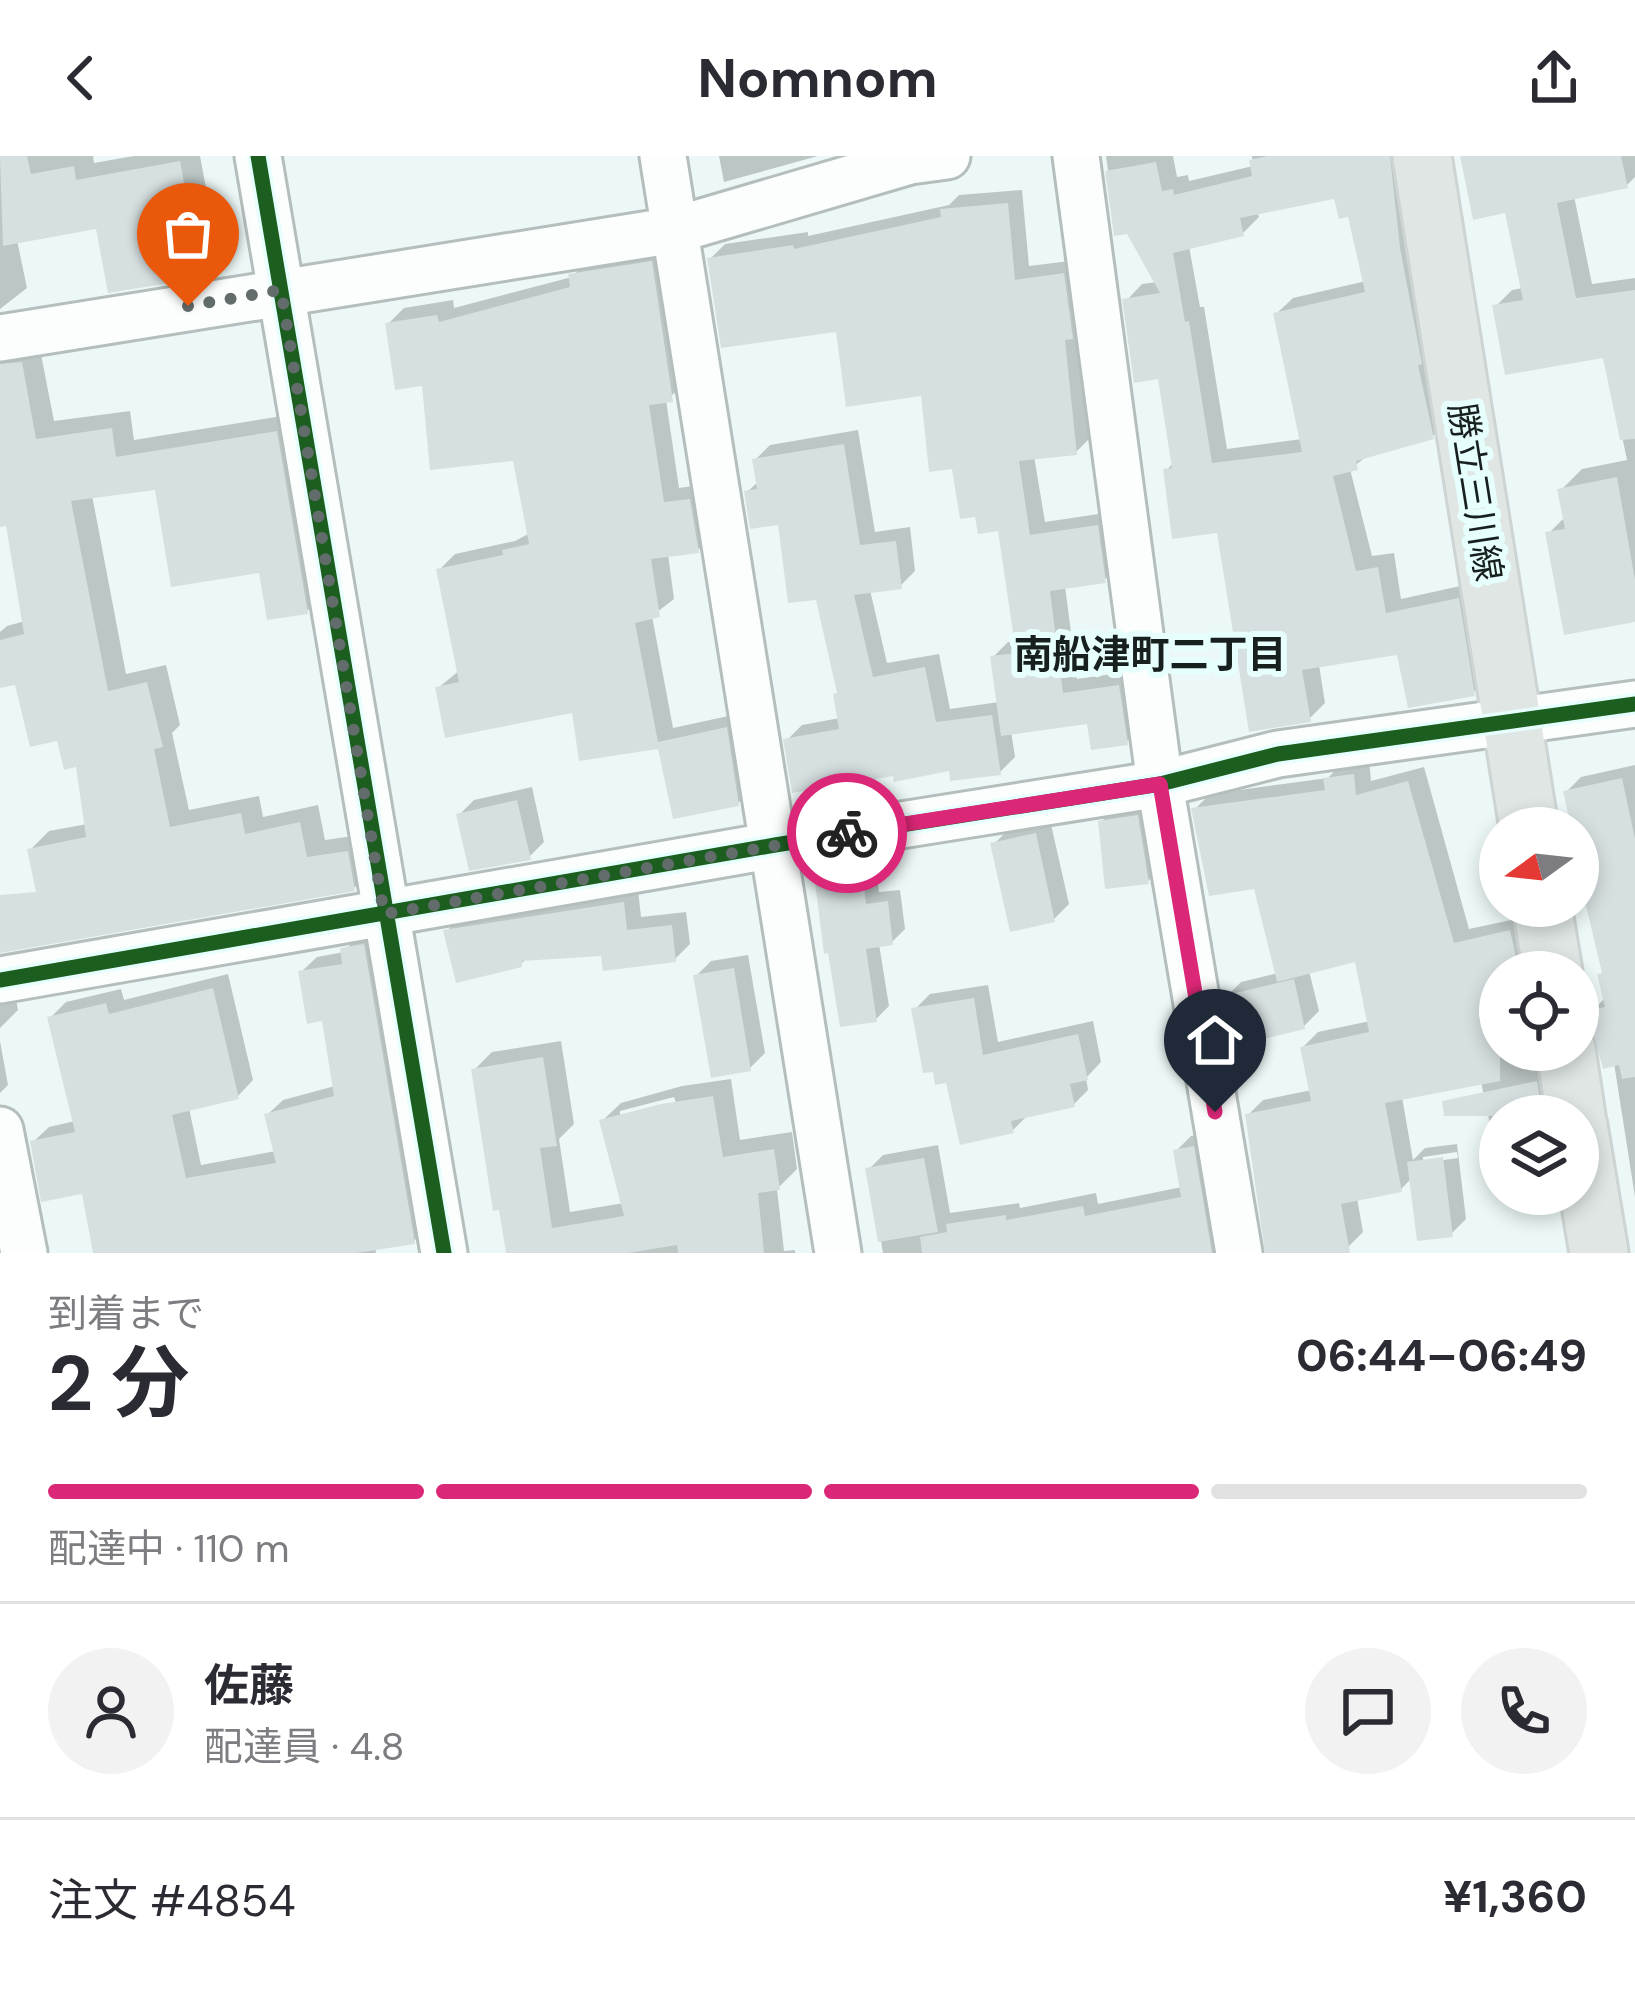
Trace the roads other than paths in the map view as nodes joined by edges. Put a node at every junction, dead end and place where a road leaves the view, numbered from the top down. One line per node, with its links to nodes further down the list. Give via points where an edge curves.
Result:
1 (258, 156): 7 (street)
2 (664, 156): 6 (street)
3 (947, 156): 6 (street)
4 (1076, 156): 11 (street)
5 (1422, 156): 10 (main road, 勝立三川線)
6 (675, 230): 7 (street); 13 (street)
7 (281, 290): 8 (street); 14 (street)
8 (0, 338)
9 (1635, 704): 10 (street)
10 (1512, 724): 11 (street, via 1278,754); 12 (main road, 勝立三川線)
11 (1160, 784): 13 (street); 22 (street)
12 (1526, 807)
13 (775, 845): 14 (street); 21 (street)
14 (384, 914): 15 (street); 20 (street)
15 (0, 980)
16 (0, 1130): 18 (street)
17 (1591, 1215): 23 (main road)
18 (15, 1235)
19 (1635, 1246): 23 (street)
20 (444, 1253)
21 (838, 1253)
22 (1239, 1253)
23 (1596, 1253)

